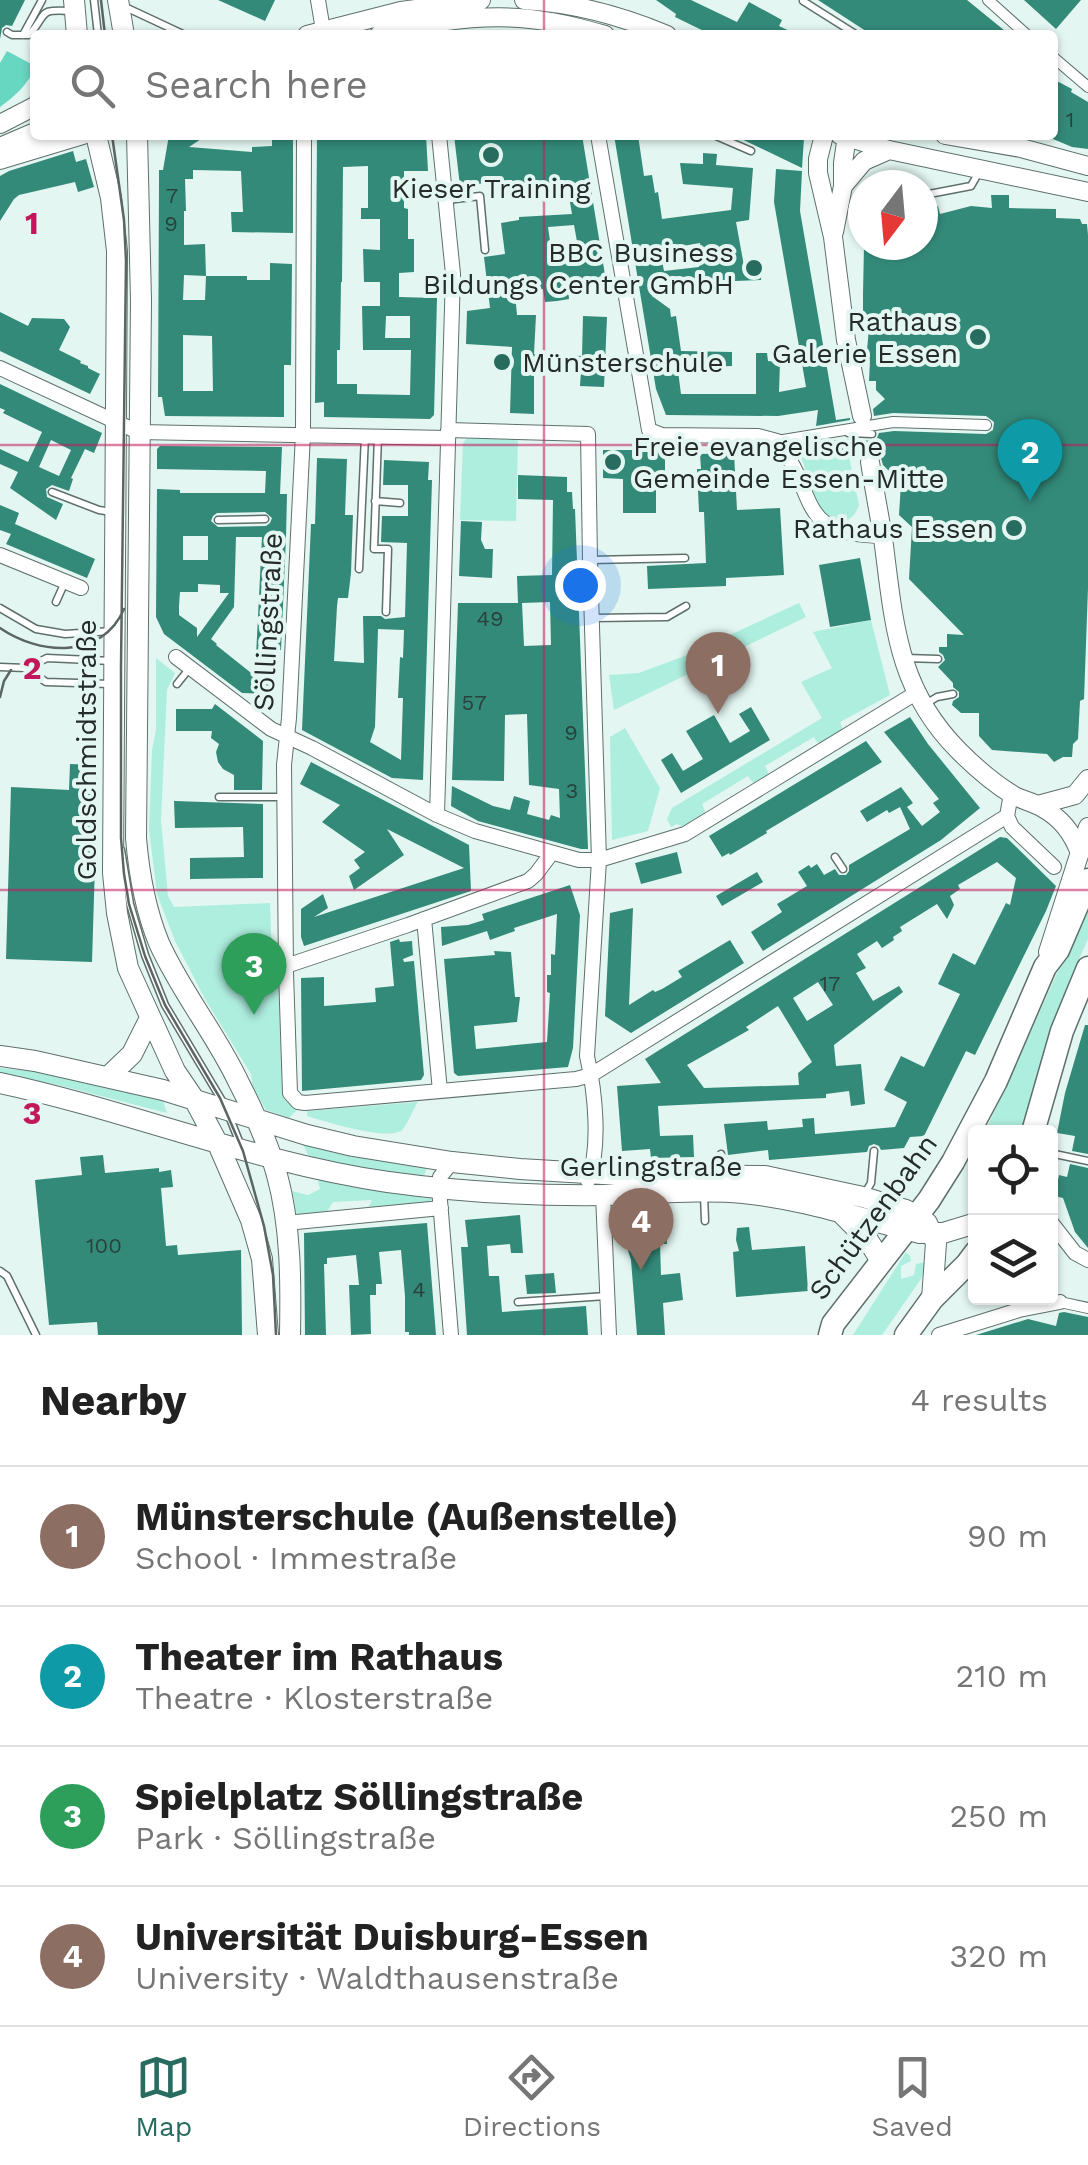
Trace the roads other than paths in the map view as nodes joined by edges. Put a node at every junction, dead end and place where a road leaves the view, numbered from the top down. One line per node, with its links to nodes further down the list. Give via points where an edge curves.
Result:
1 (42, 0): 26 (lane)
2 (94, 0): 14 (lane)
3 (481, 0): 18 (street)
4 (524, 0): 9 (street)
5 (803, 0): 22 (lane)
6 (988, 0): 23 (street)
7 (314, 1): 17 (street)
8 (118, 2): 15 (main road); 16 (lane)
9 (611, 9): 11 (street)
10 (74, 22): 13 (lane, via 49,10)
11 (637, 24): 20 (street); 21 (street)
12 (426, 29): 19 (street, via 464,18 511,18)
13 (33, 30)
14 (97, 30)
15 (123, 30)
16 (175, 30)
17 (315, 30)
18 (327, 30)
19 (582, 30)
20 (602, 30)
21 (653, 30)
22 (850, 30)
23 (1022, 30)
24 (6, 32): 26 (lane)
25 (30, 35): 26 (lane)
26 (22, 36)
27 (1058, 61): 28 (street)
28 (1088, 88)
29 (30, 107): 30 (street)
30 (0, 124)
31 (30, 134): 43 (street)
32 (66, 140): 46 (street)
33 (97, 140): 57 (main road, Goldschmidtstraße, via 116,239)
34 (137, 140): 59 (main road, Goldschmidtstraße)
35 (304, 140): 60 (street, Söllingstraße)
36 (440, 140): 52 (street)
37 (599, 140): 65 (street, via 656,432)
38 (726, 140): 45 (lane)
39 (823, 140): 53 (street, via 818,172)
40 (844, 140): 49 (street)
41 (857, 140): 44 (street)
42 (974, 140): 47 (street)
43 (0, 146)
44 (890, 150): 48 (street); 49 (street, via 864,161)
45 (751, 151)
46 (0, 160)
47 (1088, 166)
48 (981, 169): 50 (lane, via 971,186); 51 (street)
49 (843, 186): 53 (street)
50 (938, 192)
51 (1086, 195)
52 (446, 200): 54 (lane, via 480,196); 61 (street, via 453,274)
53 (833, 237): 56 (street)
54 (485, 250)
55 (0, 368): 57 (street)
56 (862, 416)
57 (115, 422): 59 (street); 70 (main road, Goldschmidtstraße)
58 (986, 425): 65 (street, via 893,422)
59 (138, 432): 60 (street); 85 (main road, Goldschmidtstraße)
60 (303, 434): 64 (street); 97 (street, Söllingstraße, via 293,520)
61 (448, 434): 64 (street); 76 (street, via 588,434); 103 (street)
62 (846, 434): 63 (lane)
63 (872, 434)
64 (372, 435): 68 (lane); 77 (lane)
65 (777, 440): 73 (street, via 819,520 837,531)
66 (870, 462): 73 (street)
67 (52, 492): 70 (lane)
68 (375, 502): 69 (lane); 83 (lane, via 374,548 388,549)
69 (400, 502)
70 (114, 512): 85 (main road, Goldschmidtstraße)
71 (265, 519): 72 (lane)
72 (218, 520)
73 (883, 536): 87 (street)
74 (0, 554): 78 (street)
75 (684, 558): 76 (lane)
76 (590, 560): 84 (street)
77 (359, 570)
78 (65, 581): 79 (street); 80 (lane)
79 (81, 588)
80 (56, 602)
81 (686, 606): 84 (lane, via 668,617)
82 (0, 608): 85 (lane, via 36,629)
83 (386, 612)
84 (592, 618): 110 (street)
85 (126, 631): 89 (main road, Goldschmidtstraße)
86 (176, 657): 92 (street)
87 (902, 658): 88 (lane); 96 (street)
88 (938, 659)
89 (125, 661): 91 (lane, via 48,658); 93 (main road, Goldschmidtstraße); 128 (main road, Goldschmidtstraße, via 136,838 149,914)
90 (0, 667): 91 (lane)
91 (26, 668): 93 (lane, via 46,682)
92 (190, 668): 94 (lane); 97 (street)
93 (113, 684): 105 (main road, Goldschmidtstraße)
94 (177, 684)
95 (953, 694): 96 (lane)
96 (919, 699): 99 (street, via 958,751); 110 (street, via 685,834)
97 (286, 737): 100 (street, Söllingstraße); 103 (street)
98 (1088, 779): 102 (street, via 1076,795)
99 (1011, 794): 102 (street); 104 (street)
100 (285, 796): 101 (lane); 117 (street, Söllingstraße)
101 (219, 797)
102 (1038, 805): 107 (street, via 1066,826)
103 (437, 815): 108 (street)
104 (1007, 816): 111 (street); 122 (street, via 862,898)
105 (112, 825): 120 (main road, Goldschmidtstraße, via 117,913 128,968); 127 (lane, via 145,955 165,1005)
106 (1088, 827): 107 (street, Schützenbahn)
107 (1080, 853): 118 (street, Schützenbahn)
108 (552, 854): 110 (street); 114 (street, via 528,881)
109 (835, 857): 112 (lane)
110 (599, 860): 122 (street)
111 (1054, 867)
112 (844, 869)
113 (1088, 880): 118 (main road, Schützenbahn)
114 (424, 918): 115 (street); 125 (street)
115 (349, 944): 116 (lane); 117 (street)
116 (350, 960)
117 (286, 966): 125 (street, Söllingstraße, via 290,1093 298,1102)
118 (1044, 967): 145 (main road, Schützenbahn, via 978,1116)
119 (1088, 968): 129 (main road)
120 (150, 1018): 123 (main road, via 132,1054); 126 (main road, Goldschmidtstraße)
121 (0, 1056): 123 (main road, Gerlingstraße)
122 (592, 1075): 125 (street); 138 (street)
123 (108, 1077): 126 (main road, Gerlingstraße)
124 (0, 1083): 130 (main road, Gerlingstraße)
125 (440, 1091)
126 (194, 1099): 127 (main road, Gerlingstraße); 130 (main road, Goldschmidtstraße)
127 (227, 1110): 128 (main road, Gerlingstraße); 131 (lane)
128 (256, 1120): 134 (main road, Goldschmidtstraße); 136 (main road, Gerlingstraße, via 342,1144)
129 (1036, 1125)
130 (218, 1144): 131 (main road, Gerlingstraße); 164 (main road, Goldschmidtstraße, via 258,1246)
131 (243, 1151): 134 (main road, Gerlingstraße)
132 (874, 1151): 143 (lane, via 870,1183)
133 (1058, 1155): 135 (lane)
134 (272, 1159): 142 (main road, Gerlingstraße); 146 (main road, Goldschmidtstraße)
135 (1088, 1161)
136 (452, 1162): 138 (main road, Gerlingstraße); 142 (street, via 440,1177)
137 (723, 1164): 138 (main road, Gerlingstraße); 140 (lane); 143 (main road, Gerlingstraße)
138 (591, 1174): 141 (street)
139 (704, 1193): 140 (main road, Gerlingstraße); 141 (main road, Gerlingstraße); 144 (lane)
140 (737, 1193): 143 (main road, Gerlingstraße)
141 (593, 1195): 142 (main road, Gerlingstraße); 154 (street)
142 (440, 1198): 146 (street, Gerlingstraße); 166 (street)
143 (851, 1208): 145 (main road, Gerlingstraße); 151 (main road)
144 (705, 1220)
145 (911, 1222): 149 (main road, via 928,1223); 151 (main road, Schützenbahn)
146 (286, 1223): 165 (main road, Goldschmidtstraße)
147 (968, 1226): 149 (main road)
148 (1058, 1231): 150 (street)
149 (933, 1234): 155 (main road)
150 (1088, 1260)
151 (881, 1261): 161 (main road, Schützenbahn)
152 (968, 1263): 155 (main road)
153 (0, 1271): 163 (lane)
154 (607, 1296): 156 (lane); 167 (street)
155 (932, 1299): 162 (main road)
156 (518, 1302)
157 (1060, 1302): 159 (street)
158 (1042, 1305): 160 (lane); 169 (street)
159 (1088, 1308)
160 (1039, 1322)
161 (828, 1332)
162 (906, 1334): 168 (street)
163 (36, 1335)
164 (268, 1335)
165 (290, 1335)
166 (451, 1335)
167 (609, 1335)
168 (920, 1335)
169 (939, 1335)

